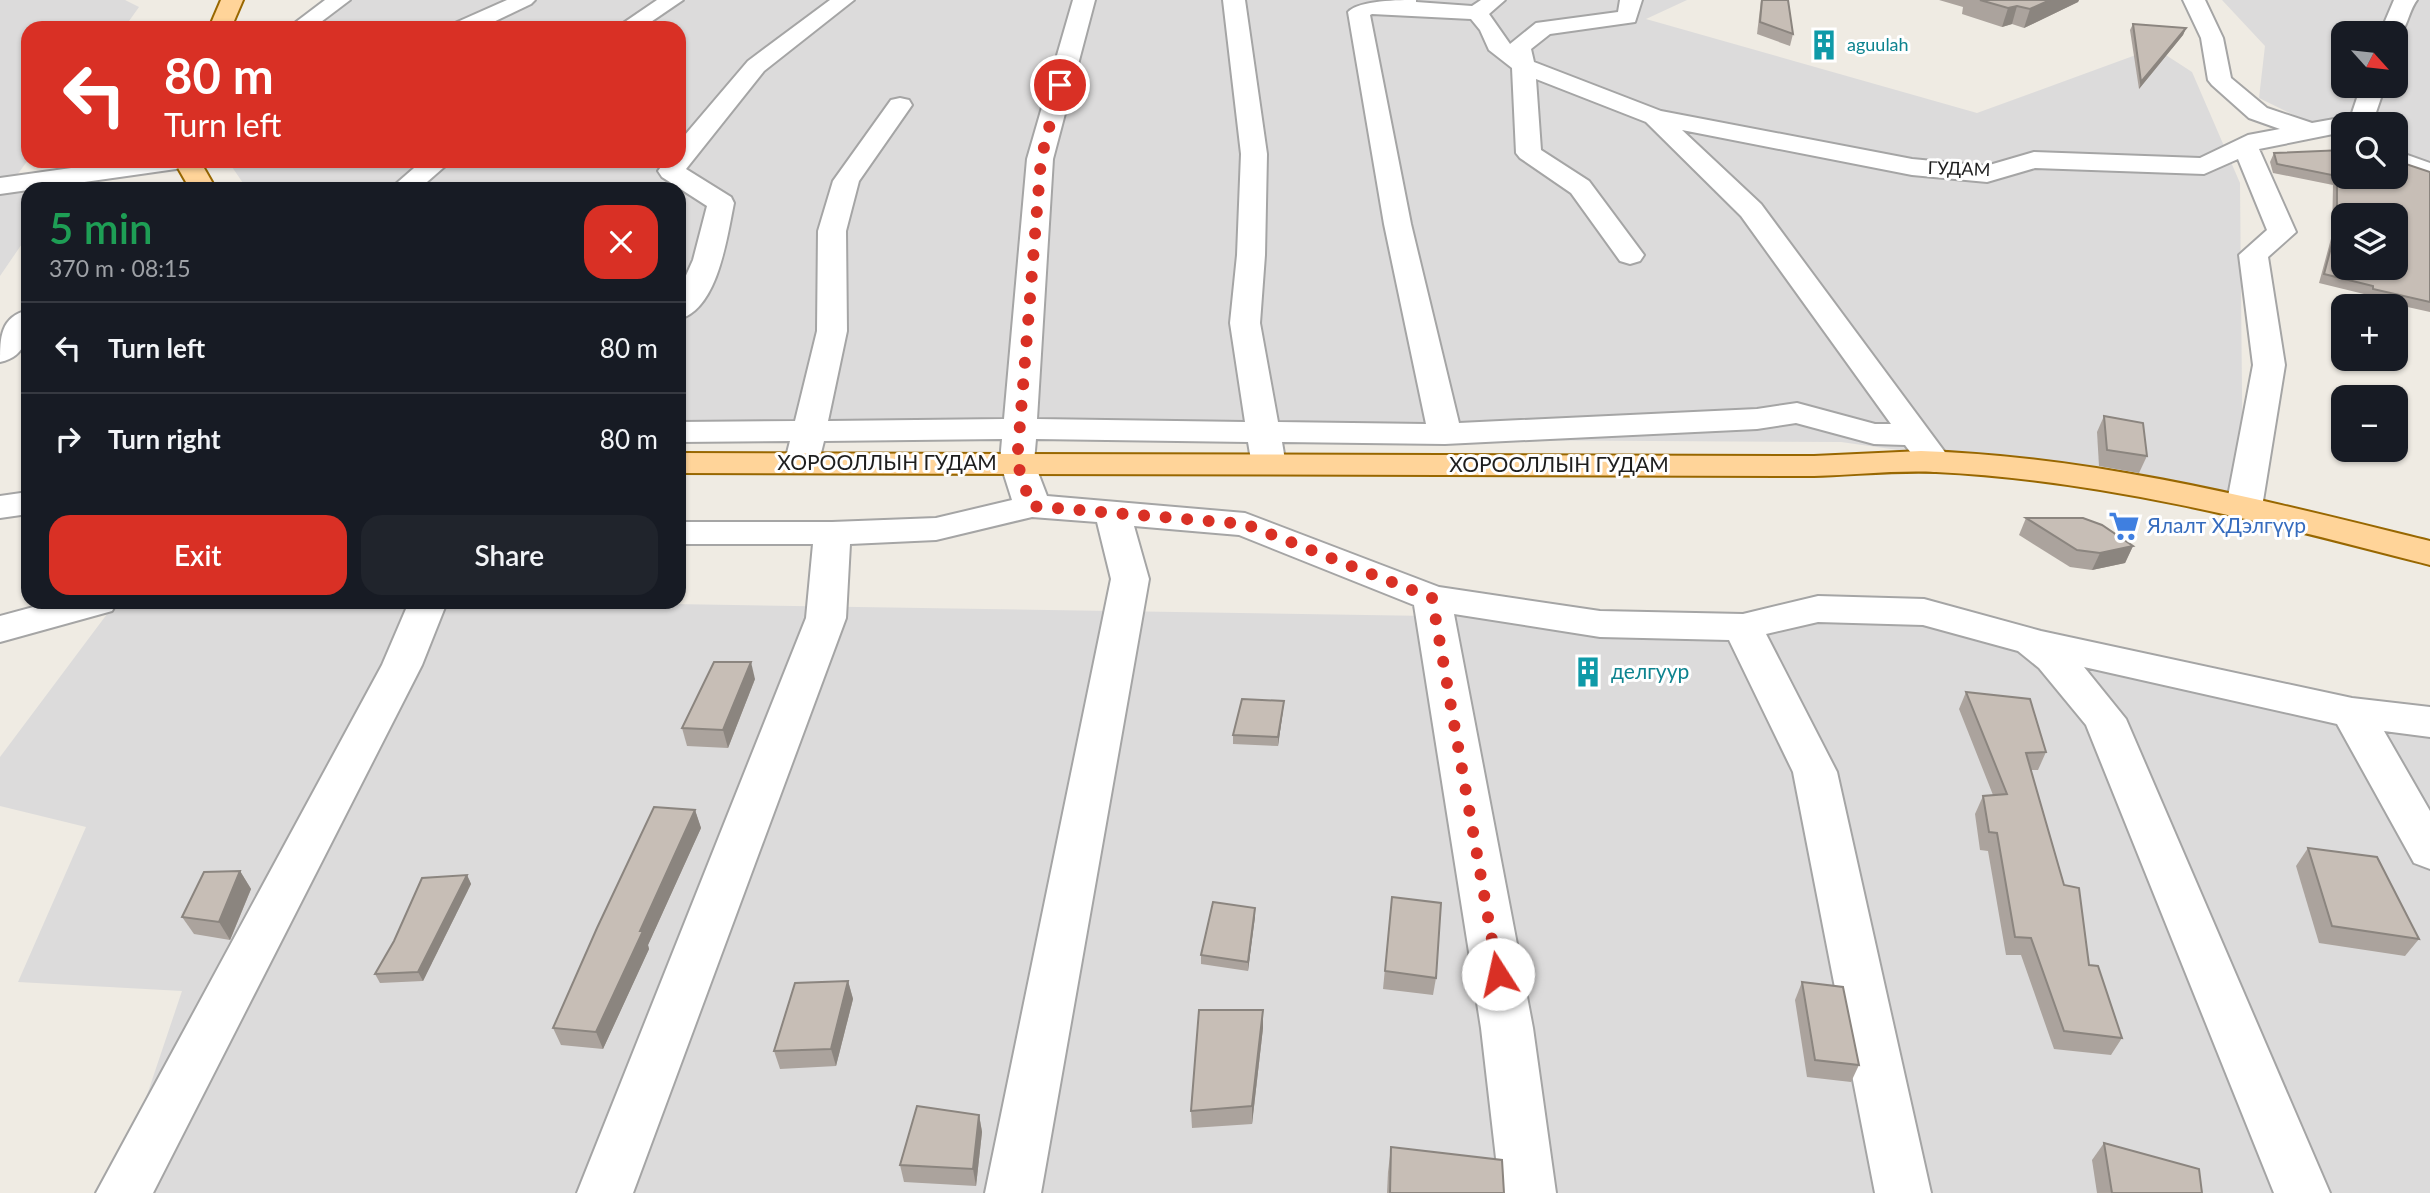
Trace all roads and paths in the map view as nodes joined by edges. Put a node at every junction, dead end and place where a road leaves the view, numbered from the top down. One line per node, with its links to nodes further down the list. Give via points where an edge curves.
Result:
1 (232, 0): 13 (main road)
2 (339, 0): 14 (street)
3 (524, 0): 15 (street)
4 (672, 0): 16 (street)
5 (843, 0): 25 (street, via 756,66)
6 (1084, 0): 42 (street, via 1041,159)
7 (1234, 0): 45 (street, via 1254,154 1245,323)
8 (1631, 0): 18 (street, via 1627,17 1544,28 1519,47)
9 (2194, 0): 22 (street, via 2209,25 2220,80 2258,113)
10 (2406, 0): 17 (street)
11 (1406, 4): 12 (street); 41 (street, via 1359,12 1388,184)
12 (1485, 6): 18 (street, via 1497,45)
13 (223, 21)
14 (309, 21)
15 (478, 21)
16 (638, 21)
17 (2395, 21)
18 (1523, 66): 20 (street); 36 (street, via 1529,153 1580,187)
19 (900, 105): 43 (street, via 846,181 832,232 832,331)
20 (1655, 117): 24 (street, ГУДАМ, via 1912,167 1987,174 2034,160 2204,166); 44 (street, via 1751,210)
21 (2331, 127): 22 (street, ГУДАМ)
22 (2311, 131): 23 (street); 24 (street, ГУДАМ)
23 (2331, 137)
24 (2245, 146): 50 (street, via 2282,232 2253,255 2269,365)
25 (686, 151)
26 (2408, 164): 30 (street)
27 (148, 168): 31 (street)
28 (430, 168): 33 (street)
29 (673, 168): 37 (street, via 671,171 722,203 705,270)
30 (2430, 173)
31 (96, 181): 32 (street)
32 (77, 182)
33 (412, 182)
34 (21, 185): 35 (street)
35 (0, 186)
36 (1630, 255)
37 (686, 303)
38 (21, 328): 39 (street)
39 (0, 353)
40 (686, 433): 43 (street)
41 (1445, 434): 44 (street, via 1757,419 1797,413); 45 (street)
42 (1018, 446): 43 (main road, ХОРООЛЛЫН ГУДАМ); 45 (main road, ХОРООЛЛЫН ГУДАМ); 48 (street)
43 (805, 448): 46 (main road, ХОРООЛЛЫН ГУДАМ)
44 (1925, 448): 45 (main road, ХОРООЛЛЫН ГУДАМ, via 1814,466); 50 (main road, ХОРООЛЛЫН ГУДАМ)
45 (1266, 449)
46 (686, 462)
47 (21, 504): 49 (street)
48 (1031, 506): 51 (street); 53 (street, via 936,528)
49 (0, 507)
50 (2244, 507): 54 (main road, ХОРООЛЛЫН ГУДАМ)
51 (1112, 511): 55 (street, via 1245,524); 66 (street, via 1130,579)
52 (686, 533): 53 (street)
53 (832, 533): 65 (street, via 826,618)
54 (2430, 553)
55 (1432, 598): 58 (street, via 1600,624); 67 (street, via 1507,1028)
56 (73, 609): 59 (street)
57 (425, 609): 64 (street, via 401,665)
58 (1743, 627): 60 (street, via 1818,609 1924,612); 68 (street, via 1815,772)
59 (0, 629)
60 (2032, 642): 61 (street); 69 (street, via 2053,658 2105,719)
61 (2352, 713): 62 (street); 63 (street)
62 (2430, 722)
63 (2430, 851)
64 (124, 1193)
65 (605, 1193)
66 (1013, 1193)
67 (1528, 1193)
68 (1903, 1193)
69 (2302, 1193)

